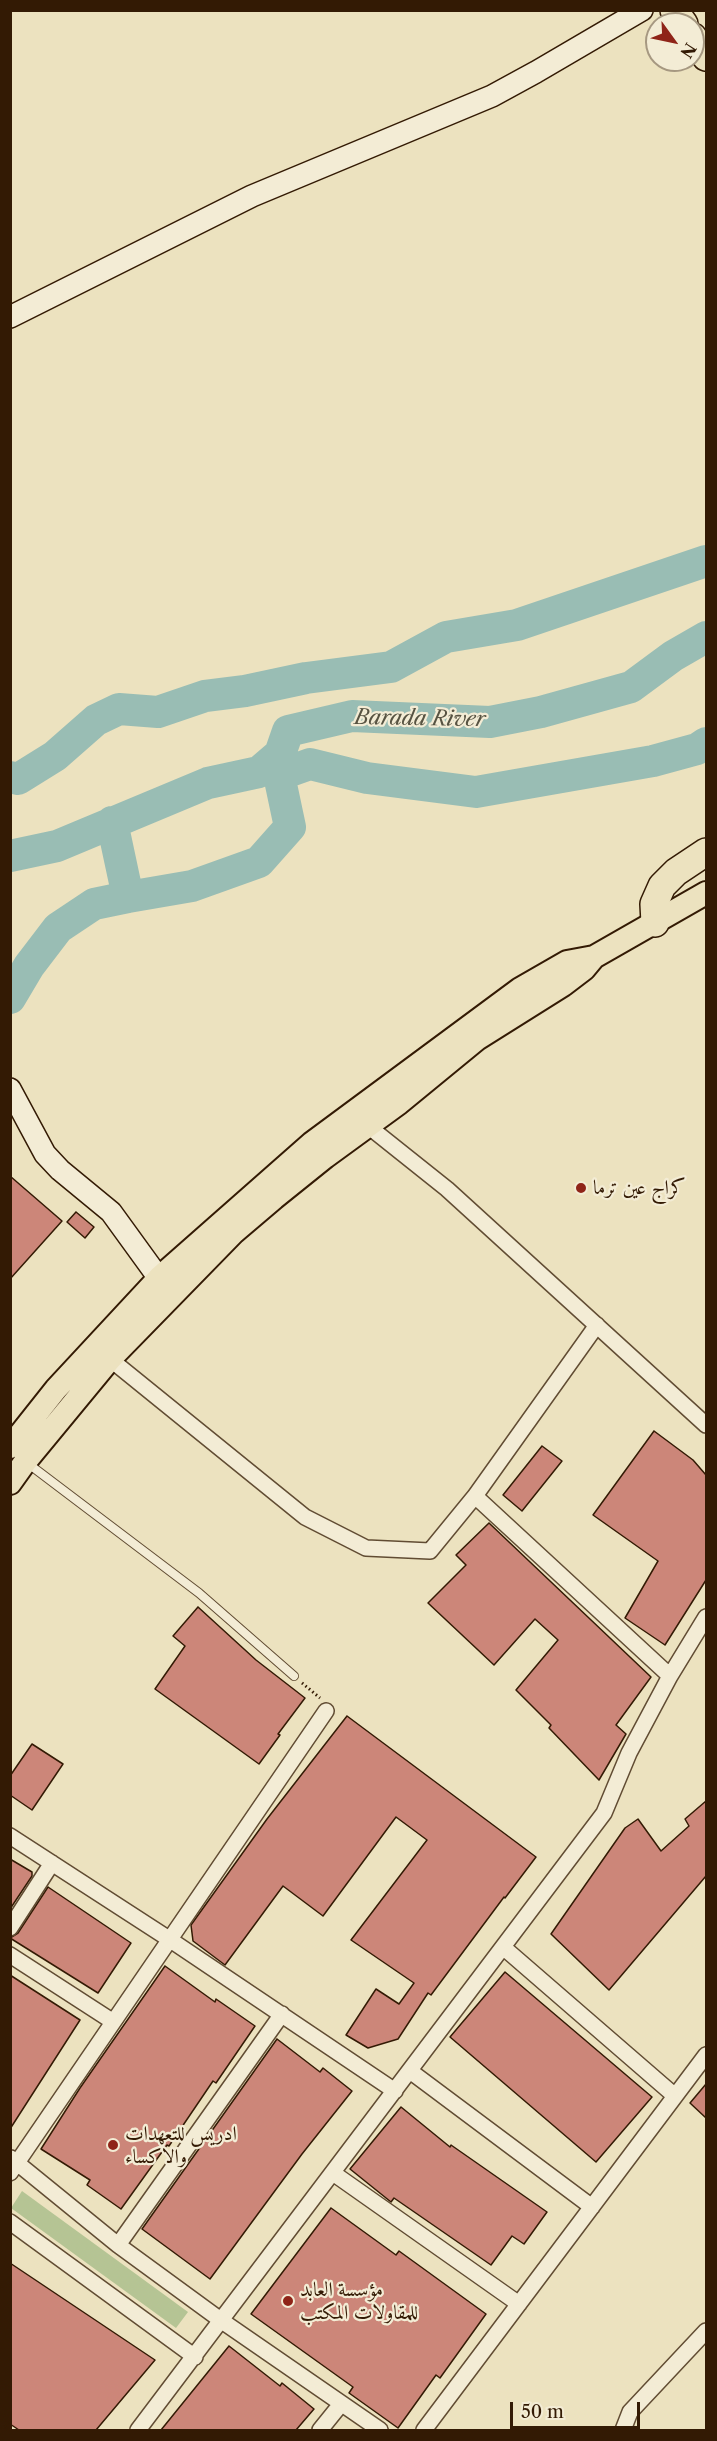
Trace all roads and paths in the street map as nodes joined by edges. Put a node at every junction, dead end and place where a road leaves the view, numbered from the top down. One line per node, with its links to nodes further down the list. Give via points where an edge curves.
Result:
1 (642, 10): 2 (street, via 500,92 252,196)
2 (10, 317)
3 (706, 852): 5 (highway, via 662,886 654,904)
4 (706, 893): 5 (main road)
5 (655, 924): 7 (main road, via 594,957 563,985)
6 (10, 1089): 8 (street, via 45,1155 111,1212)
7 (360, 1120): 8 (main road, via 325,1157); 9 (street, via 447,1189)
8 (165, 1286): 10 (main road); 12 (main road, via 56,1389)
9 (597, 1325): 11 (street); 14 (street)
10 (110, 1359): 12 (main road); 14 (street, via 305,1517 366,1548 430,1551)
11 (706, 1425)
12 (18, 1454): 13 (main road); 16 (lane, via 199,1593)
13 (10, 1483)
14 (475, 1496): 17 (street)
15 (706, 1617): 17 (street)
16 (294, 1676): 18 (path, via 322,1700)
17 (670, 1676): 23 (street, via 629,1753 604,1813)
18 (326, 1711): 22 (street)
19 (10, 1836): 20 (street)
20 (52, 1863): 21 (street); 22 (street)
21 (10, 1928)
22 (169, 1939): 25 (street); 26 (street)
23 (503, 1947): 28 (street); 30 (street)
24 (10, 1955): 26 (street)
25 (282, 2014): 29 (street); 35 (street)
26 (112, 2021): 31 (street)
27 (706, 2055): 30 (street)
28 (411, 2071): 29 (street); 33 (street)
29 (395, 2091): 32 (street)
30 (675, 2096): 33 (street)
31 (13, 2164): 35 (street)
32 (333, 2173): 36 (street); 37 (street)
33 (592, 2206): 36 (street)
34 (10, 2222): 39 (street)
35 (118, 2245): 37 (street)
36 (519, 2304): 44 (street)
37 (222, 2321): 39 (street); 40 (street)
38 (706, 2331): 45 (street, via 630,2412)
39 (195, 2357): 41 (street)
40 (341, 2404): 42 (street); 43 (street)
41 (138, 2430)
42 (320, 2430)
43 (380, 2430)
44 (424, 2430)
45 (622, 2430)

